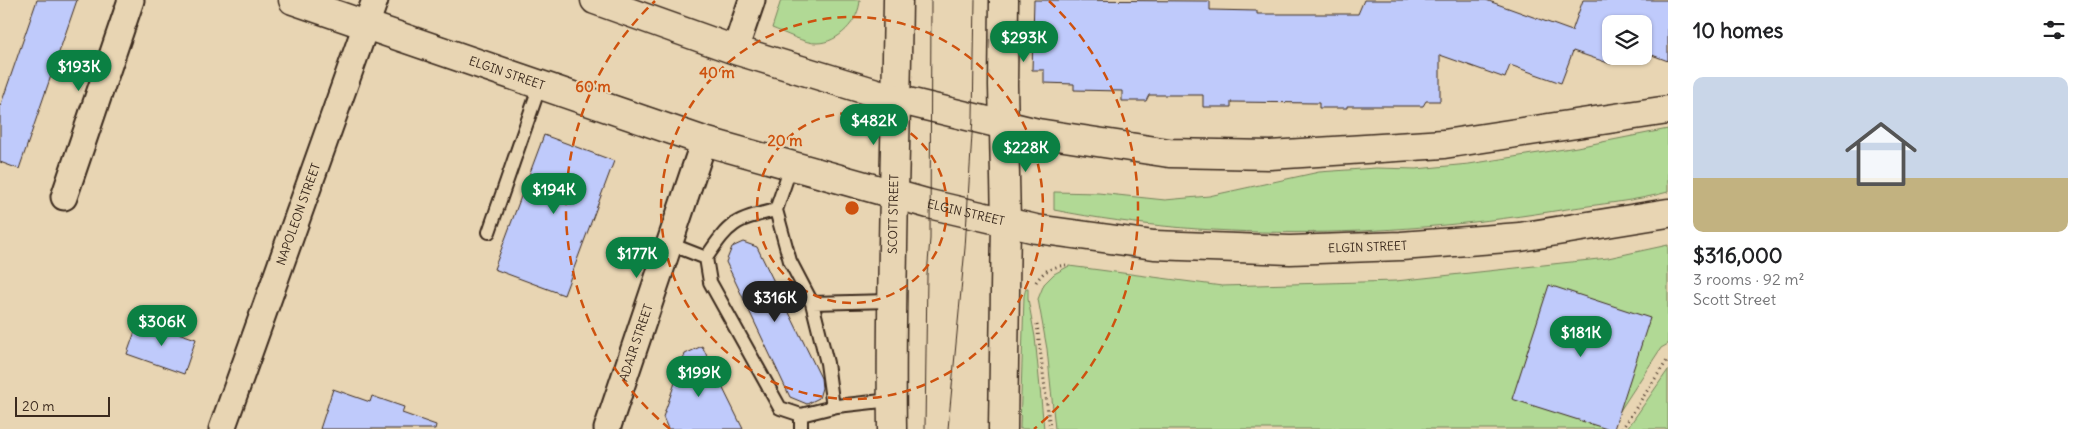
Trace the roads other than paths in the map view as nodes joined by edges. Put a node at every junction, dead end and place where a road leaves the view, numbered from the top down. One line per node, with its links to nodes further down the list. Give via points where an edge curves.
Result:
1 (131, 0): 16 (street)
2 (293, 0): 7 (main road, ELGIN STREET)
3 (595, 0): 8 (main road)
4 (752, 0): 8 (street)
5 (898, 0): 10 (main road, SCOTT STREET)
6 (1004, 0): 12 (main road)
7 (371, 12): 9 (main road, ELGIN STREET); 28 (street, NAPOLEON STREET)
8 (735, 50): 10 (main road)
9 (540, 85): 13 (main road, ELGIN STREET); 20 (lane)
10 (896, 99): 12 (main road); 15 (main road, SCOTT STREET)
11 (1668, 110): 12 (main road, via 1444,144 1270,155 1169,153)
12 (1004, 126): 19 (main road)
13 (704, 142): 14 (main road, ELGIN STREET); 21 (street, ADAIR STREET)
14 (791, 166): 15 (main road, ELGIN STREET); 17 (lane)
15 (894, 194): 19 (main road, ELGIN STREET); 23 (main road, SCOTT STREET)
16 (64, 197)
17 (776, 210): 22 (lane, via 743,218 724,232); 24 (lane, via 790,261)
18 (1668, 213): 19 (main road, ELGIN STREET, via 1520,237 1290,250 1154,245)
19 (1006, 222): 32 (main road)
20 (489, 232)
21 (670, 244): 22 (lane); 29 (street, ADAIR STREET)
22 (706, 258): 27 (lane, via 710,282 780,408)
23 (890, 301): 24 (lane); 25 (main road, SCOTT STREET)
24 (812, 303): 26 (lane, via 827,363)
25 (891, 400): 26 (lane); 31 (main road, SCOTT STREET)
26 (833, 407): 27 (lane)
27 (802, 415): 30 (lane)
28 (222, 429)
29 (607, 429)
30 (801, 429)
31 (892, 429)
32 (1003, 429)

